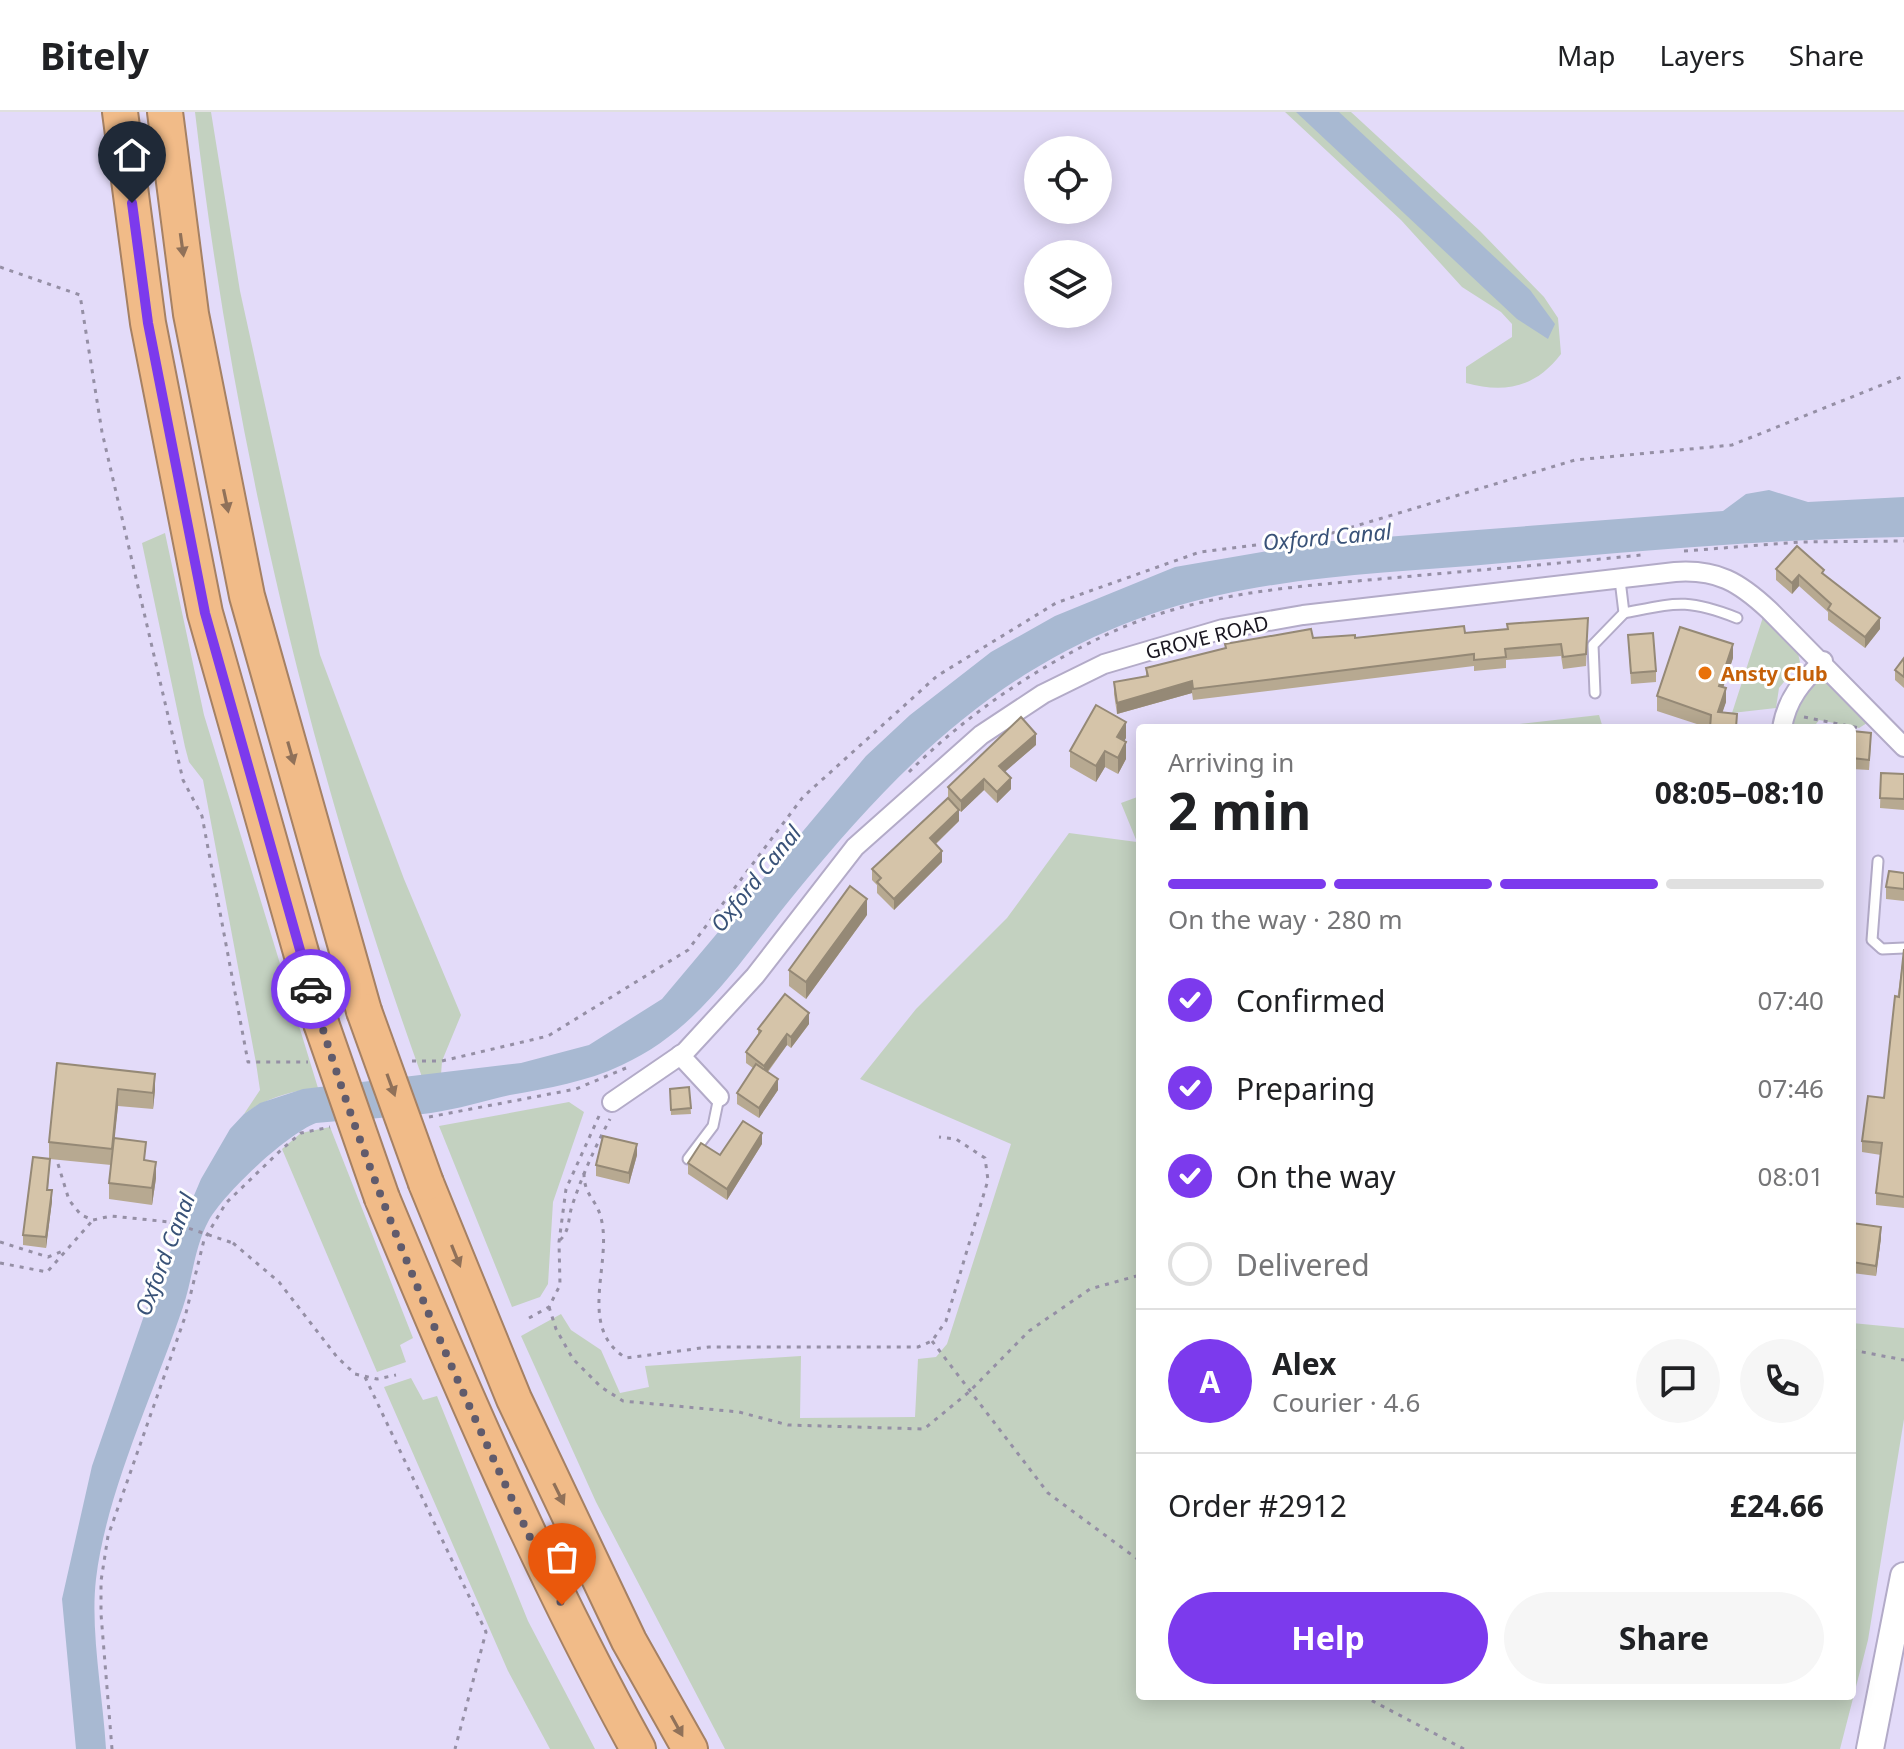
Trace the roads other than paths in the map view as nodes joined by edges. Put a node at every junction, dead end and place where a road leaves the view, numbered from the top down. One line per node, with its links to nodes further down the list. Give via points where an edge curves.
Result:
1 (120, 112): 17 (highway, bridge, via 148,323 205,613 321,1023 382,1198 472,1417 588,1659)
2 (165, 112): 18 (highway, one-way to 18, bridge, via 191,314 247,596 364,1011 426,1183 514,1399 629,1641)
3 (1620, 580): 4 (lane); 6 (street, GROVE ROAD, via 1696,571 1730,578); 12 (street, GROVE ROAD, via 1303,615 1223,629 1104,664 1055,688 981,735 855,847 755,976)
4 (1624, 613): 5 (lane, via 1699,603); 7 (lane, via 1593,645)
5 (1737, 618)
6 (1823, 661): 8 (street, via 1798,686); 9 (street, GROVE ROAD)
7 (1595, 693)
8 (1783, 721)
9 (1904, 747)
10 (1878, 861): 11 (lane, via 1872,940 1882,949)
11 (1904, 948)
12 (680, 1055): 13 (street); 14 (street, GROVE ROAD)
13 (719, 1097): 15 (lane, via 713,1126)
14 (612, 1102)
15 (688, 1159)
16 (1904, 1576): 19 (main road)
17 (638, 1749)
18 (690, 1749)
19 (1870, 1749)

